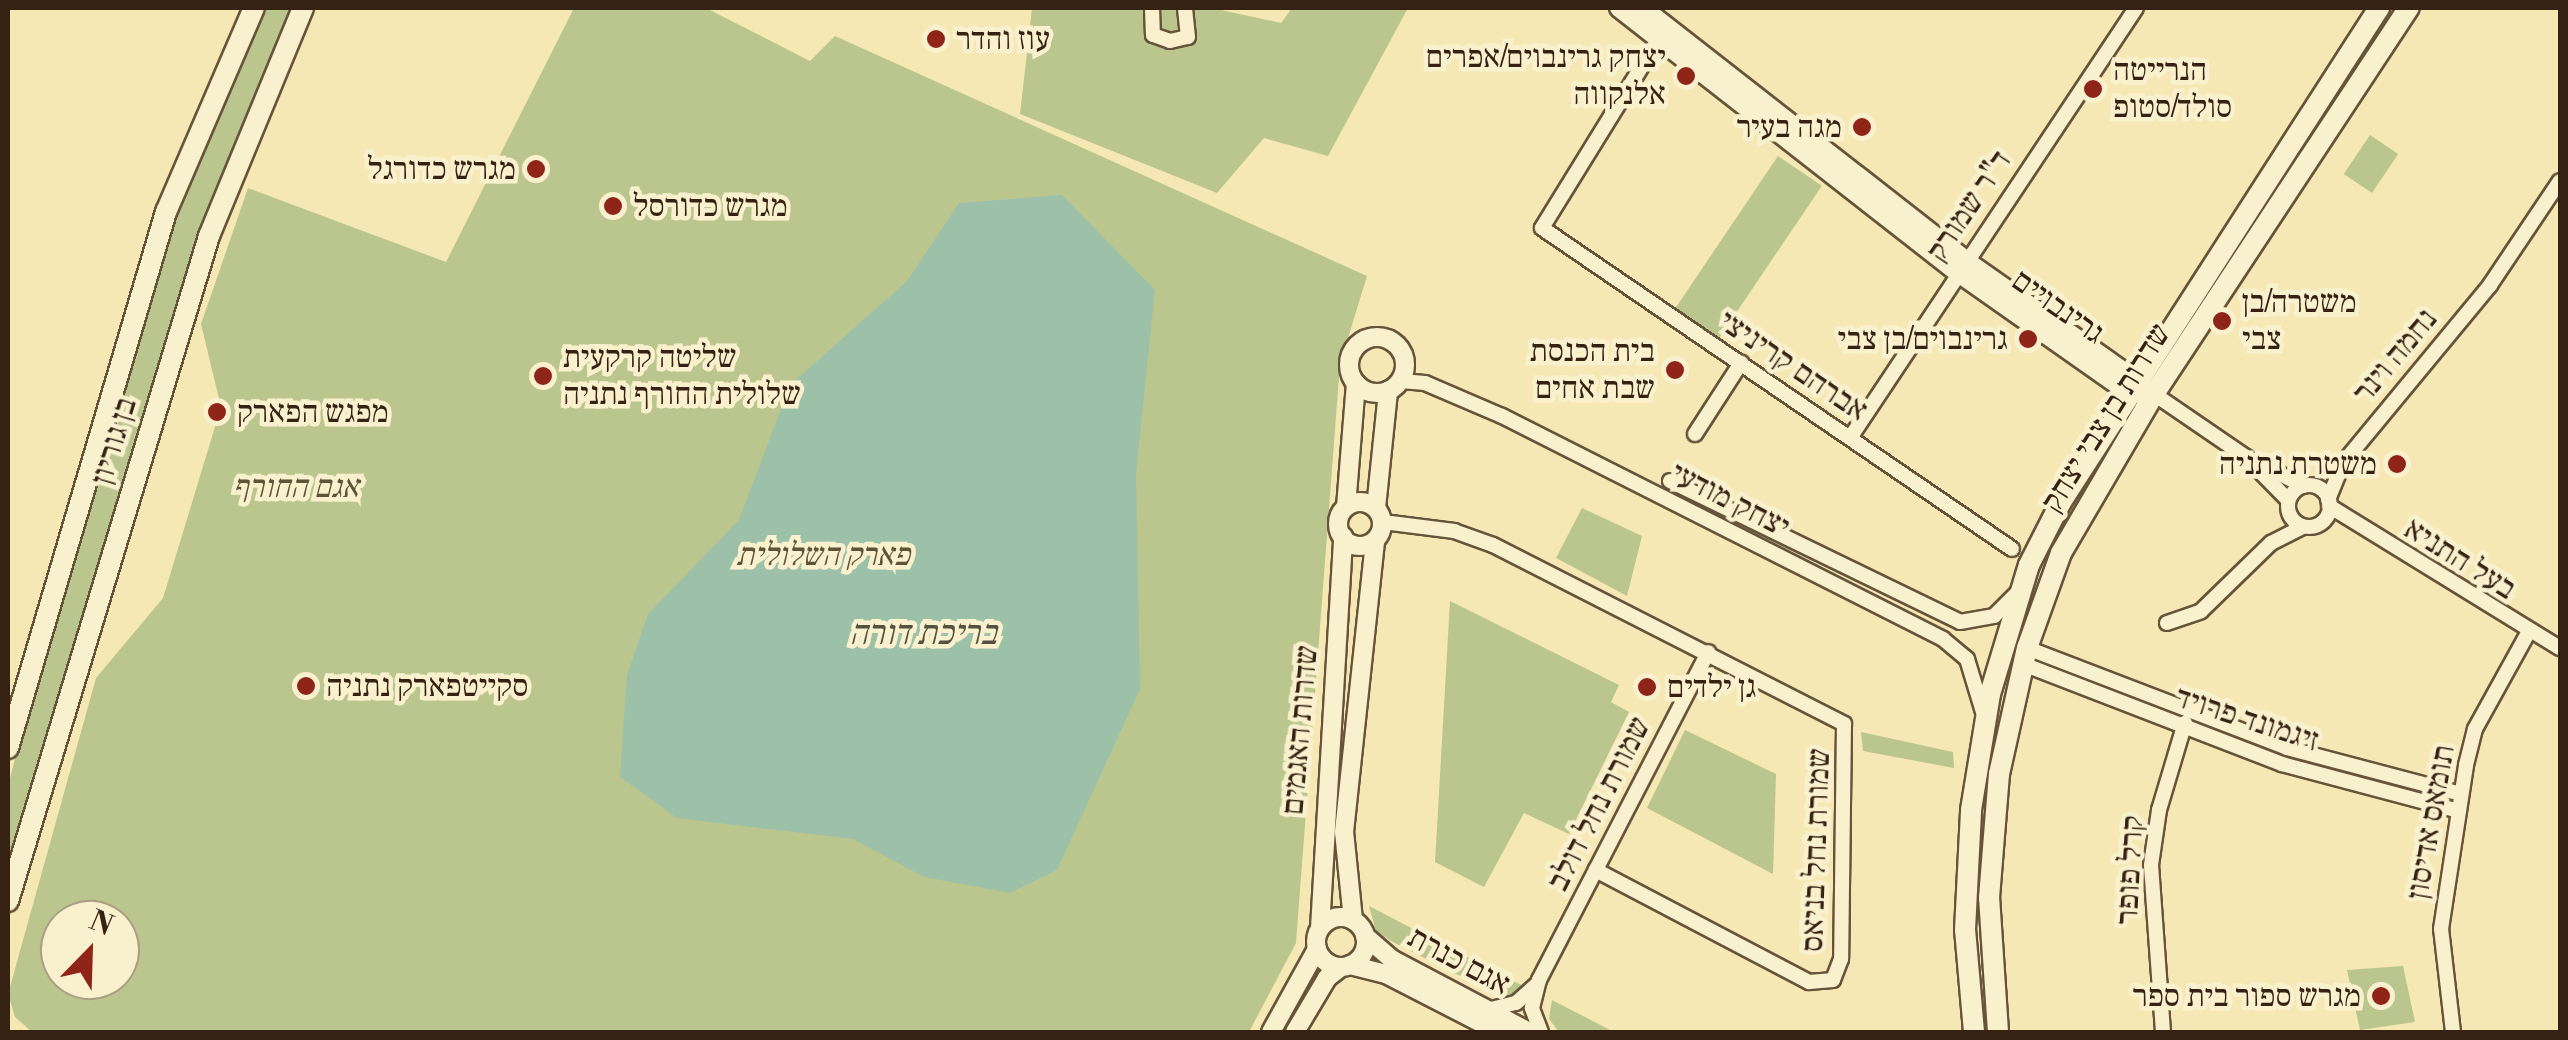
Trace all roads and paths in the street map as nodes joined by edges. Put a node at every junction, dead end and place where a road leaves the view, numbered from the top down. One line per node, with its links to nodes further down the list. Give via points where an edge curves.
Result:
1 (254, 8): 45 (main road, בן גוריון, via 166,212)
2 (303, 8): 49 (main road, בן גוריון, via 208,236)
3 (1152, 8): 4 (street, via 1153,34 1170,40 1188,37)
4 (1185, 8)
5 (1618, 8): 10 (street, גרינבויים)
6 (1643, 8): 10 (street, גרינבויים)
7 (2136, 8): 12 (street, ד"ר שמורק)
8 (2379, 8): 16 (main road, שדרות בן צבי יצחק)
9 (2409, 8): 16 (main road, שדרות בן צבי יצחק)
10 (1663, 32): 12 (street, גרינבויים); 13 (street, אברהם קריניצי, via 1542,228)
11 (2560, 181): 20 (street, נחמה וינר, via 2490,284)
12 (1961, 266): 16 (street, גרינבויים); 18 (street, ד"ר שמורק)
13 (1741, 364): 17 (street); 18 (street, אברהם קריניצי)
14 (1356, 383): 15 (street, via 1366,391); 15 (street, via 1350,356 1374,336 1392,340 1404,354); 25 (street)
15 (1394, 386): 26 (street); 35 (street, יצחק מודעי, via 1425,383 1488,410)
16 (2140, 389): 19 (street); 36 (main road, שדרות בן צבי יצחק, via 2061,502); 41 (main road, שדרות בן צבי יצחק, via 2076,519)
17 (1695, 434)
18 (1850, 438): 33 (street, אברהם קריניצי)
19 (2246, 457): 22 (street); 24 (street)
20 (2343, 463): 22 (street, נחמה וינר); 23 (street, נחמה וינר)
21 (1670, 481): 34 (street, יצחק מודעי)
22 (2306, 486): 23 (street, בעל התניא); 24 (street, נחמה וינר)
23 (2329, 503): 27 (street, נחמה וינר); 29 (street, בעל התניא)
24 (2288, 506): 28 (street); 32 (street)
25 (1346, 507): 26 (street, via 1361,501); 30 (street, via 1338,525)
26 (1379, 515): 31 (street); 40 (street, שמורת נחל בניאס, via 1494,545)
27 (2322, 523): 28 (street); 29 (street, בעל התניא)
28 (2303, 527): 32 (street)
29 (2364, 531): 38 (street, בעל התניא)
30 (1343, 538): 31 (street, via 1357,546); 50 (street, שדרות האגמים)
31 (1375, 541): 51 (street, שדרות האגמים, via 1344,832)
32 (2271, 543): 37 (street, via 2201,612)
33 (2012, 549)
34 (1824, 555): 35 (street); 36 (street, יצחק מודעי, via 1970,624 1994,616)
35 (1798, 565): 43 (street, יצחק מודעי, via 1955,648 1972,671)
36 (2021, 587): 43 (main road, שדרות בן צבי יצחק)
37 (2167, 623)
38 (2528, 633): 39 (street, בעל התניא); 46 (street, תומאס אדיסון, via 2476,729)
39 (2560, 648)
40 (1708, 652): 48 (street, שמורת נחל דולב); 48 (street, שמורת נחל בניאס, via 1835,714 1847,732 1838,974 1809,982)
41 (2025, 656): 42 (street, זיגמונד פרויד); 44 (street, זיגמונד פרויד); 62 (main road, שדרות בן צבי יצחק, via 1999,774 1991,856)
42 (2188, 713): 44 (street, קרל פופר); 46 (street, זיגמונד פרויד)
43 (1984, 722): 61 (main road, שדרות בן צבי יצחק, via 1966,896)
44 (2184, 729): 47 (street, זיגמונד פרויד); 63 (street, קרל פופר, via 2159,810 2151,864)
45 (8, 748)
46 (2461, 794): 47 (street, תומאס אדיסון)
47 (2459, 811): 64 (street, תומאס אדיסון, via 2441,929)
48 (1596, 870): 54 (street, שמורת נחל דולב)
49 (8, 901)
50 (1320, 928): 51 (street, via 1335,918); 52 (street)
51 (1359, 928): 53 (street, via 1362,954); 55 (street, אגם כנרת, via 1393,960)
52 (1317, 949): 53 (street, via 1326,962); 56 (street)
53 (1346, 966): 57 (street, via 1327,978); 58 (street, אגם כנרת, via 1386,974)
54 (1539, 980): 55 (street, שמורת נחל דולב, via 1516,1003); 60 (street, שמורת נחל דולב, via 1532,1008)
55 (1486, 1010): 59 (street, אגם כנרת)
56 (1271, 1032)
57 (1295, 1032)
58 (1499, 1032)
59 (1529, 1032)
60 (1541, 1032)
61 (1974, 1032)
62 (1998, 1032)
63 (2163, 1032)
64 (2453, 1032)

